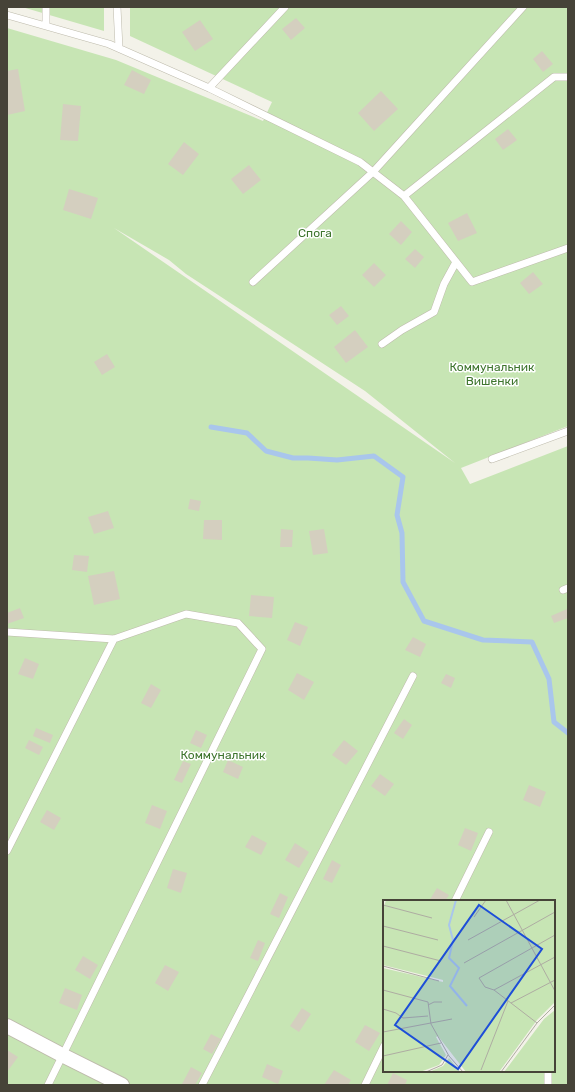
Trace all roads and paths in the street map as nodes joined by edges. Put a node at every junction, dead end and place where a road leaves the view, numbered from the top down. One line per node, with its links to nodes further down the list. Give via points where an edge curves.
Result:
1 (46, 7): 6 (lane)
2 (117, 7): 7 (lane)
3 (285, 7): 9 (lane)
4 (523, 7): 10 (lane)
5 (7, 15): 6 (lane)
6 (46, 26): 7 (lane)
7 (119, 48): 9 (lane)
8 (568, 77): 11 (lane, via 554,76)
9 (209, 88): 10 (lane, via 360,162)
10 (373, 172): 11 (lane); 14 (lane)
11 (404, 196): 13 (lane)
12 (568, 248): 13 (lane, via 472,282)
13 (456, 262): 15 (lane, via 444,284 434,312)
14 (253, 282)
15 (382, 344)
16 (568, 431): 17 (lane)
17 (492, 459)
18 (7, 632): 19 (lane)
19 (114, 639): 22 (lane); 26 (lane, via 186,614 238,623 262,649)
20 (414, 676): 30 (lane)
21 (489, 832): 23 (lane)
22 (7, 851)
23 (455, 900)
24 (7, 1026): 26 (street)
25 (383, 1048): 31 (lane)
26 (62, 1055): 28 (lane); 29 (street)
27 (548, 1072): 32 (lane)
28 (48, 1085)
29 (122, 1085)
30 (202, 1085)
31 (365, 1085)
32 (548, 1085)

